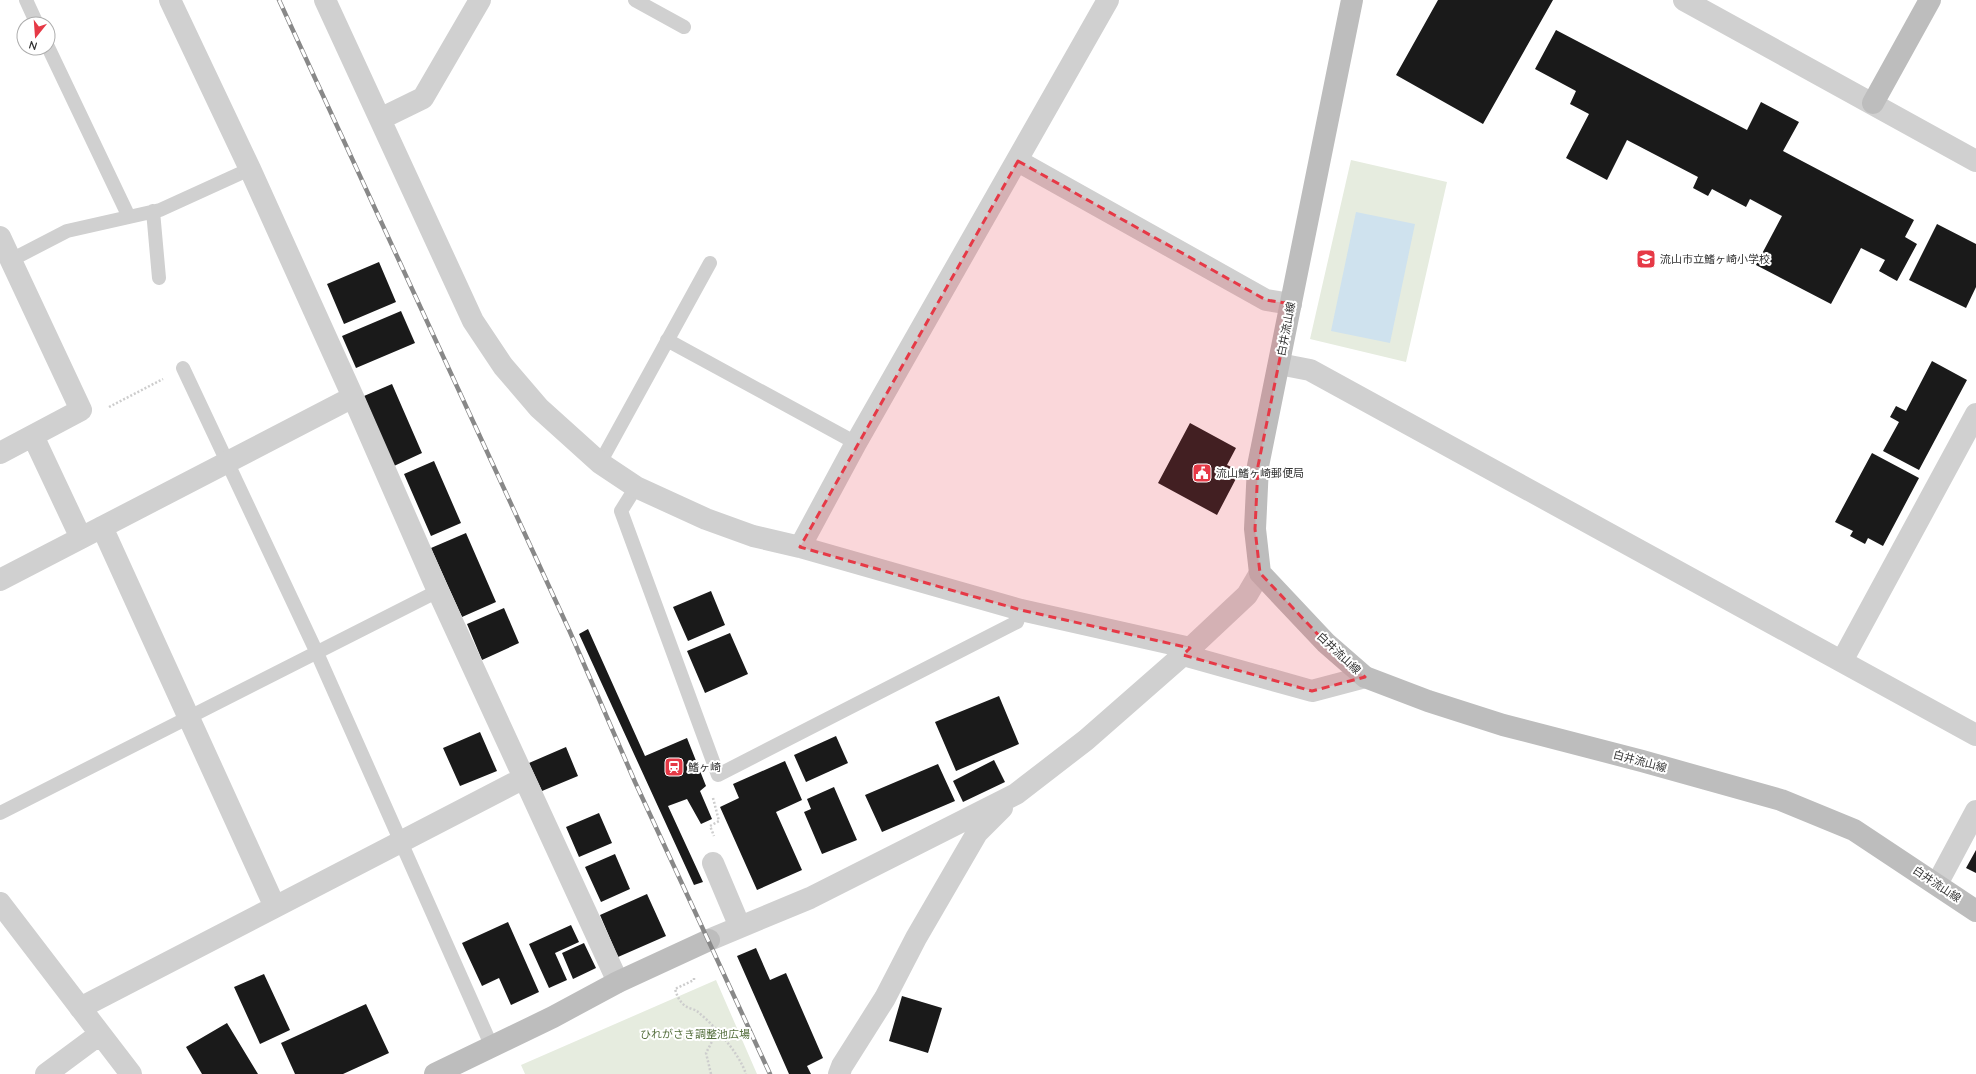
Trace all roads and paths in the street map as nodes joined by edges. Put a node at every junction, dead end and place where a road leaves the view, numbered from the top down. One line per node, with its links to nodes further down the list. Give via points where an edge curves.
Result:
1 (26, 0): 10 (lane)
2 (170, 0): 17 (street)
3 (325, 0): 14 (street)
4 (480, 0): 14 (street, via 423,98)
5 (635, 0): 11 (lane)
6 (1108, 0): 15 (street)
7 (1352, 0): 24 (main road, 白井流山線)
8 (1684, 0): 13 (street)
9 (1930, 0): 13 (main road)
10 (33, 16)
11 (684, 27)
12 (52, 56): 19 (lane)
13 (1873, 103): 16 (street)
14 (380, 119): 35 (street, via 473,321 503,366 539,408)
15 (1018, 161): 24 (street, via 1266,300); 32 (street)
16 (1976, 161)
17 (250, 169): 18 (lane); 28 (street)
18 (153, 211): 19 (lane); 23 (lane)
19 (129, 217): 21 (lane, via 67,231)
20 (0, 237): 21 (street)
21 (11, 260): 29 (street)
22 (710, 262): 25 (lane)
23 (159, 278)
24 (1292, 304): 26 (main road, 白井流山線)
25 (667, 340): 32 (lane); 35 (lane)
26 (1280, 364): 40 (main road, 白井流山線, via 1258,466 1255,529); 46 (street, via 1310,370)
27 (183, 368): 29 (path, via 91,417); 34 (lane)
28 (354, 397): 34 (street); 42 (street)
29 (81, 410): 31 (street)
30 (1976, 414): 46 (street)
31 (33, 436): 33 (street); 38 (street)
32 (856, 443): 39 (street)
33 (0, 453)
34 (228, 460): 37 (street); 45 (lane)
35 (600, 463): 36 (street)
36 (636, 487): 39 (street, via 706,519 753,536); 50 (lane, via 621,511)
37 (102, 527): 38 (street); 48 (street)
38 (81, 538): 41 (street)
39 (800, 547): 43 (street)
40 (1260, 573): 44 (street, via 1247,595); 47 (main road, 白井流山線, via 1326,643)
41 (0, 580)
42 (438, 591): 45 (lane); 51 (street)
43 (1021, 610): 44 (street); 50 (lane, via 1017,622)
44 (1187, 651): 47 (street, via 1312,691); 52 (street, via 1086,740)
45 (318, 653): 48 (lane); 55 (lane)
46 (1842, 661): 49 (street)
47 (1365, 677): 57 (main road, 白井流山線, via 1428,702 1503,725 1781,800 1854,830)
48 (189, 718): 54 (lane); 59 (street)
49 (1976, 735)
50 (718, 775): 56 (path, via 711,791 719,821 710,826 721,857)
51 (524, 778): 55 (street); 64 (street)
52 (1016, 794): 61 (street, via 810,898); 74 (street, via 977,833 916,938 885,998)
53 (1976, 810): 57 (street)
54 (0, 813)
55 (402, 841): 59 (street); 68 (lane)
56 (713, 863): 61 (street)
57 (1937, 884): 60 (main road, 白井流山線)
58 (0, 903): 65 (street)
59 (275, 907): 65 (street)
60 (1976, 911)
61 (740, 927): 62 (street)
62 (709, 940): 63 (main road)
63 (682, 953): 64 (main road); 66 (path, via 694,980 675,989 678,999 687,1007 697,1010)
64 (618, 982): 68 (main road)
65 (80, 1008): 67 (street)
66 (717, 1032): 72 (path, via 706,1054); 73 (path, via 737,1057)
67 (100, 1034): 69 (street); 70 (street)
68 (492, 1046): 71 (main road)
69 (46, 1074)
70 (130, 1074)
71 (435, 1074)
72 (711, 1074)
73 (746, 1074)
74 (839, 1074)

